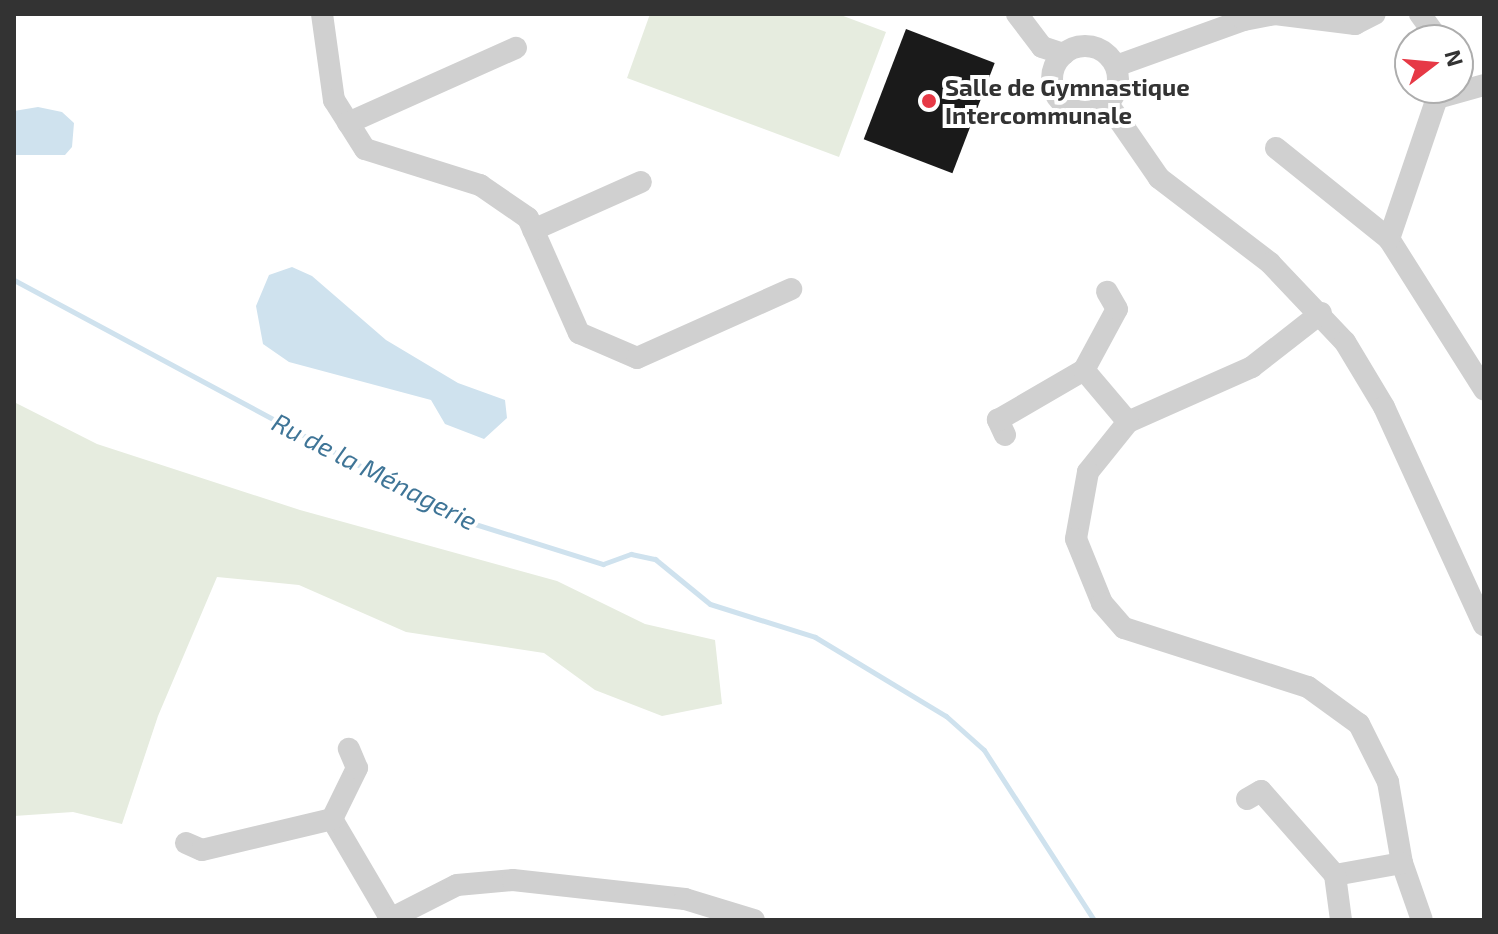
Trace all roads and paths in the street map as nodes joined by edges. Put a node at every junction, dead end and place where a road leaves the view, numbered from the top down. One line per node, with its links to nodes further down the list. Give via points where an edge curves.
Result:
1 (322, 14): 9 (street, via 334,100)
2 (1017, 14): 5 (street, via 1042,47)
3 (1375, 14): 6 (street, via 1355,24 1275,14 1244,20)
4 (516, 48): 9 (street)
5 (1064, 54): 6 (street, via 1093,47); 7 (street, via 1052,79 1064,105 1081,112)
6 (1116, 66): 7 (street, via 1118,86)
7 (1108, 104): 16 (street, via 1159,178 1270,263)
8 (1435, 104): 13 (street)
9 (348, 123): 12 (street, via 365,149 480,185 528,218)
10 (1276, 148): 13 (street)
11 (641, 182): 12 (street)
12 (533, 230): 14 (street, via 579,333 637,358)
13 (1389, 239): 18 (street)
14 (791, 289)
15 (1107, 292): 17 (street, via 1117,309)
16 (1321, 313): 19 (street, via 1252,367); 21 (street, via 1384,407)
17 (1084, 370): 19 (street); 20 (street, via 998,420)
18 (1484, 389)
19 (1128, 422): 26 (street, via 1088,472 1079,508 1076,539 1102,603 1124,628 1308,687 1359,724 1388,782)
20 (1005, 435)
21 (1484, 625)
22 (349, 749): 24 (street, via 357,768)
23 (1247, 799): 27 (street, via 1261,791)
24 (332, 819): 25 (street, via 202,850); 28 (street)
25 (186, 843)
26 (1402, 863): 27 (street); 31 (street)
27 (1335, 875): 30 (street)
28 (389, 919): 29 (street, via 457,885 513,880 685,899)
29 (754, 920)
30 (1341, 920)
31 (1422, 920)

